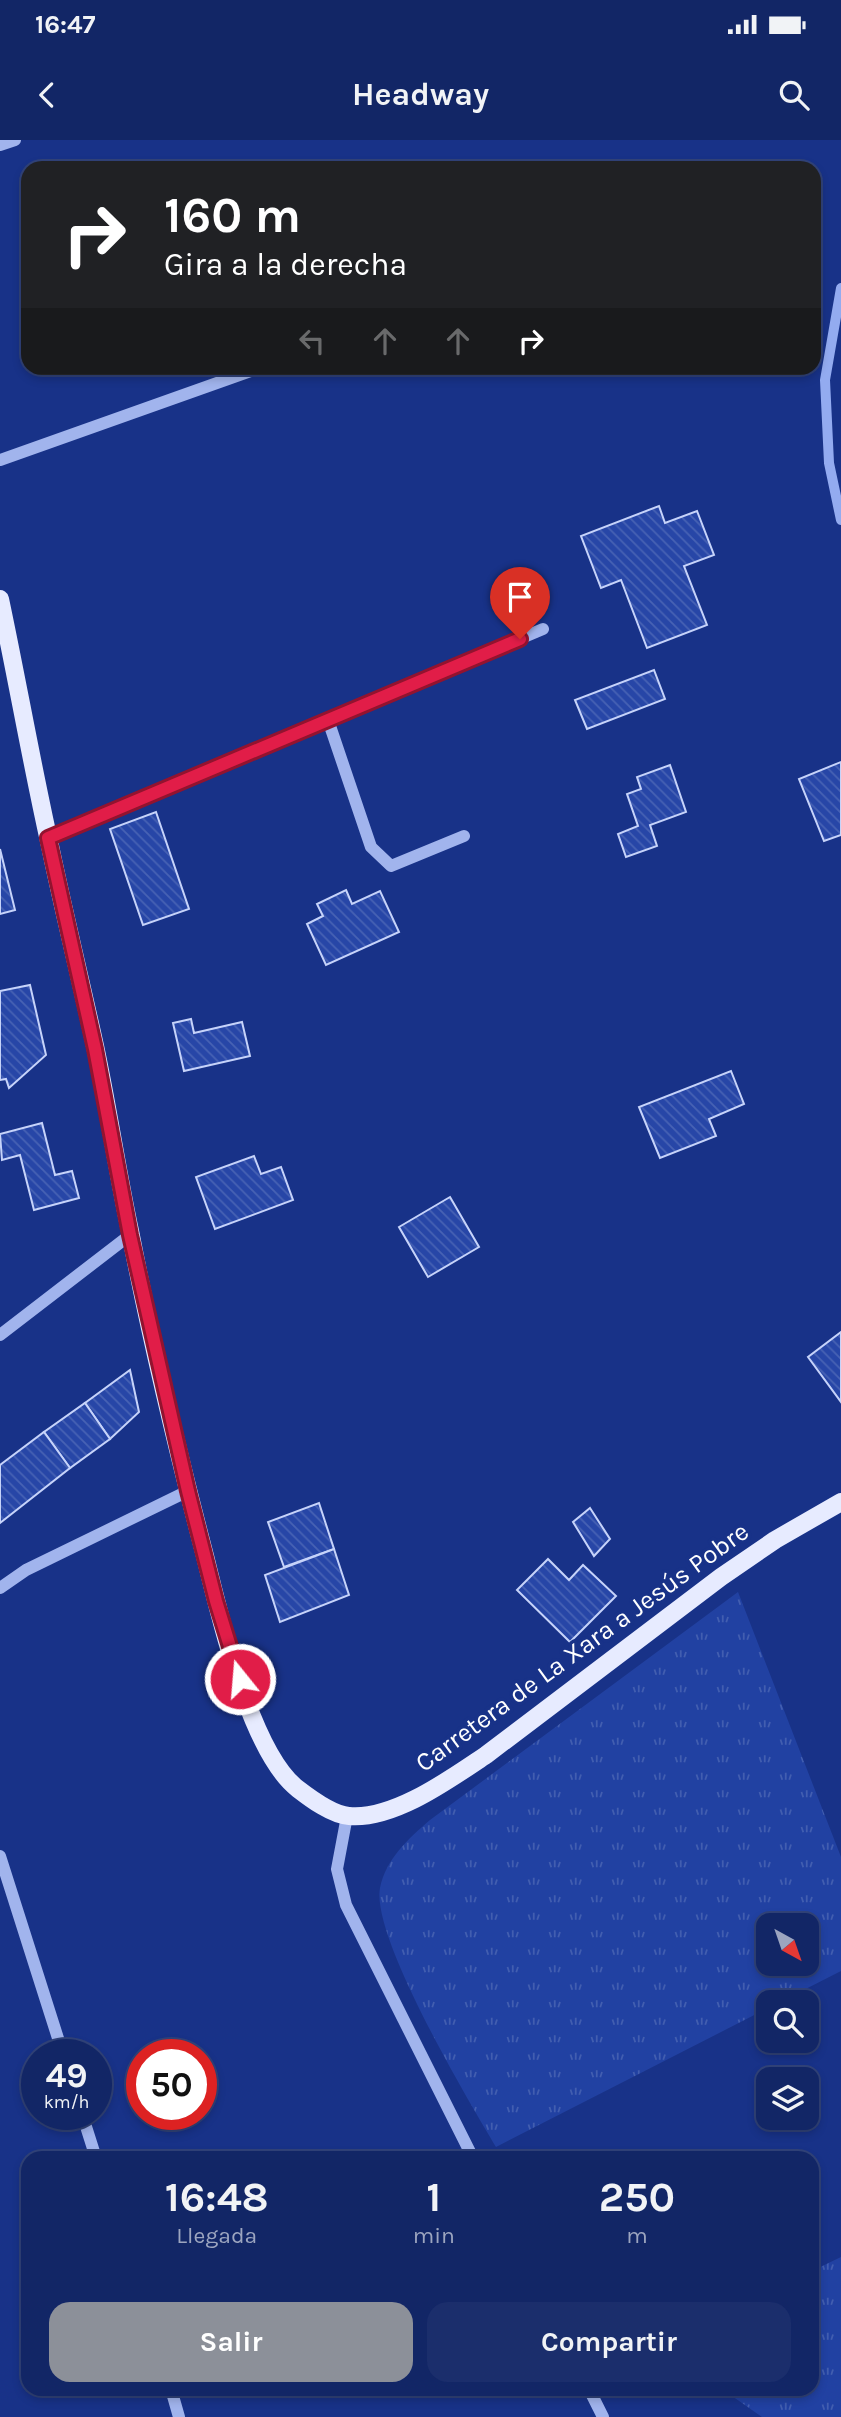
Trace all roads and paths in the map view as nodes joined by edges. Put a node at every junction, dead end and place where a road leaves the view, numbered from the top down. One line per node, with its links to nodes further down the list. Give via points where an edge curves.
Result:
1 (15, 140): 2 (street)
2 (0, 145)
3 (239, 375): 4 (street)
4 (0, 460)
5 (0, 599): 9 (main road)
6 (543, 629): 7 (street)
7 (328, 720): 8 (street, via 371,847 391,866); 9 (street)
8 (464, 836)
9 (48, 838): 10 (main road)
10 (130, 1235): 11 (street); 12 (main road)
11 (0, 1335)
12 (188, 1491): 14 (street, via 26,1570); 15 (main road, via 256,1728 271,1758 295,1787)
13 (841, 1502): 15 (main road, Carretera de La Xara a Jesús Pobre, via 721,1577 458,1773 390,1809)
14 (0, 1588)
15 (347, 1816): 20 (street, via 337,1869 346,1905)
16 (0, 1856): 17 (street)
17 (58, 2039)
18 (87, 2130): 19 (street)
19 (94, 2151)
20 (469, 2151)
21 (174, 2396): 23 (street)
22 (592, 2396): 24 (street)
23 (179, 2417)
24 (603, 2417)

